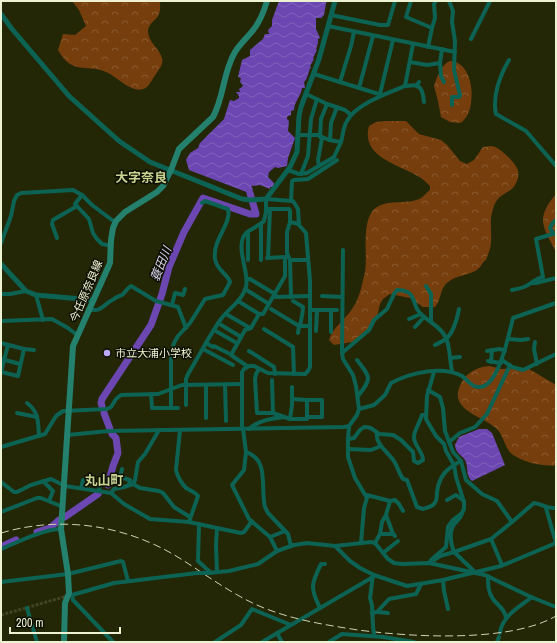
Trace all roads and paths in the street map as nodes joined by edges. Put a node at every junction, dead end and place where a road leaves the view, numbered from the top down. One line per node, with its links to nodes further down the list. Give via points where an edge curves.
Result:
1 (267, 1): 46 (main road, via 255,28 235,52 217,110 213,117 179,149)
2 (335, 1): 9 (street)
3 (395, 1): 9 (street, via 388,25)
4 (411, 1): 11 (street, via 406,17)
5 (436, 1): 11 (street)
6 (449, 1): 19 (street, via 453,10)
7 (490, 1): 14 (street)
8 (1, 14): 46 (street, via 68,96 119,141 150,162)
9 (331, 15): 10 (street)
10 (328, 26): 12 (street); 23 (street)
11 (432, 28): 17 (street)
12 (354, 32): 13 (street); 24 (street)
13 (373, 36): 15 (street); 29 (street)
14 (471, 39)
15 (393, 40): 16 (street); 31 (street)
16 (413, 44): 17 (street); 21 (street)
17 (428, 47): 18 (street)
18 (442, 50): 19 (street); 22 (street)
19 (455, 52): 35 (street, via 454,70 460,95 452,97)
20 (509, 60): 45 (street, via 498,88 496,114 526,131)
21 (410, 62): 22 (street, via 426,65); 27 (street)
22 (440, 63): 26 (street)
23 (314, 74): 24 (street); 30 (street)
24 (340, 82): 29 (street)
25 (419, 82): 28 (street)
26 (444, 82)
27 (405, 86): 28 (street); 31 (street)
28 (416, 86): 33 (street, via 421,89)
29 (359, 88): 31 (street)
30 (306, 94): 32 (street); 38 (street, via 299,116)
31 (381, 94): 37 (street)
32 (318, 99): 34 (street); 39 (street, via 311,116)
33 (424, 102)
34 (327, 104): 36 (street); 40 (street, via 321,119)
35 (452, 105)
36 (337, 107): 37 (street); 41 (street, via 331,123)
37 (351, 115): 42 (street, via 346,122)
38 (298, 135): 39 (street); 47 (street, via 297,152)
39 (310, 135): 40 (street); 48 (street, via 308,156)
40 (321, 137): 41 (street); 44 (street)
41 (330, 140): 42 (street)
42 (341, 142): 44 (street, via 334,157)
43 (338, 160): 51 (street, via 308,179 292,181)
44 (319, 166): 48 (street)
45 (556, 166)
46 (171, 170): 50 (street, via 242,199); 57 (main road, via 157,192 125,212)
47 (288, 170): 48 (street); 50 (street)
48 (301, 174)
49 (82, 195): 53 (street); 57 (street); 63 (street, via 73,190 65,190 17,195)
50 (266, 199): 51 (street); 54 (street)
51 (290, 201): 59 (street, via 297,205)
52 (202, 203): 109 (street, via 205,201 228,209 229,217 216,243 215,255 218,268 230,282 223,295 205,300)
53 (76, 206): 62 (street, via 52,220); 64 (street, via 89,219 97,239 102,244)
54 (268, 209): 56 (street, via 289,209); 58 (street, via 266,218); 80 (street, via 267,258 285,257 285,276)
55 (556, 220): 61 (street, via 550,228)
56 (290, 222): 59 (street); 68 (street, via 287,232 287,253)
57 (116, 223): 64 (main road, 今任原奈良線)
58 (260, 224): 60 (street); 67 (street)
59 (299, 224): 69 (street, via 306,233)
60 (248, 232): 66 (street); 72 (street, via 242,244)
61 (555, 233): 73 (street, via 536,239 543,277 535,279)
62 (57, 238)
63 (1, 243)
64 (111, 246): 86 (main road, 今任原奈良線, via 110,262)
65 (343, 250): 84 (street)
66 (248, 260)
67 (261, 260)
68 (290, 260): 69 (street); 85 (street)
69 (308, 260): 82 (street)
70 (1, 264): 78 (street)
71 (556, 278): 73 (street)
72 (247, 279): 76 (street); 80 (street)
73 (532, 283): 77 (street)
74 (426, 286): 104 (street, via 431,294)
75 (185, 289): 90 (street, via 183,295 176,293)
76 (245, 290): 87 (street); 89 (street)
77 (512, 290)
78 (26, 291): 79 (street); 81 (street)
79 (1, 294)
80 (275, 294): 85 (street, via 276,297); 89 (street)
81 (36, 295): 86 (street); 102 (street)
82 (310, 296): 85 (street); 94 (street)
83 (322, 296): 84 (street)
84 (342, 297): 133 (street)
85 (292, 299): 106 (street, via 303,307)
86 (93, 300): 91 (main road, 今任原奈良線)
87 (238, 301): 98 (street); 99 (street)
88 (556, 303): 119 (street, via 513,318)
89 (269, 304): 99 (street, via 263,314)
90 (172, 305): 91 (street, via 156,301 131,286 102,308 96,311); 109 (street, via 180,310)
91 (89, 309): 116 (main road, 今任原奈良線)
92 (271, 309): 106 (street)
93 (459, 309): 118 (street, via 455,324)
94 (310, 310): 95 (street); 107 (street)
95 (317, 310): 96 (street); 113 (street)
96 (330, 310): 97 (street); 114 (street)
97 (337, 310)
98 (226, 314): 105 (street); 110 (street)
99 (259, 314): 110 (street)
100 (423, 315): 101 (street); 104 (street); 108 (street); 133 (street, via 417,309 412,296 406,291 397,290 387,309 374,320 369,330)
101 (409, 319)
102 (43, 320): 103 (street); 116 (street, via 52,319)
103 (1, 321)
104 (431, 322): 118 (street, via 440,328)
105 (218, 323): 112 (street); 117 (street)
106 (300, 326): 107 (street); 115 (street)
107 (310, 326): 150 (street, via 310,367 305,374)
108 (415, 327)
109 (186, 328): 157 (street, via 178,336 171,353)
110 (250, 328): 117 (street, via 245,330)
111 (264, 328): 150 (street, via 293,347)
112 (214, 330): 121 (street); 124 (street)
113 (316, 332)
114 (331, 332)
115 (298, 333)
116 (77, 336): 168 (main road, 今任原奈良線, via 72,351)
117 (241, 337): 144 (street, via 230,355)
118 (446, 338): 126 (street); 136 (street)
119 (508, 339): 120 (street); 131 (street)
120 (528, 339)
121 (235, 342)
122 (535, 342): 141 (street)
123 (1, 343): 125 (street)
124 (206, 343): 127 (street); 132 (street)
125 (8, 345): 128 (street); 137 (street)
126 (435, 345)
127 (203, 348): 142 (street); 154 (street, via 188,374)
128 (24, 349): 129 (street); 140 (street)
129 (34, 350)
130 (249, 351): 149 (street, via 274,367)
131 (505, 351): 139 (street); 139 (street, via 490,351 490,361)
132 (228, 353)
133 (342, 353): 160 (street, via 353,376)
134 (556, 354): 141 (street)
135 (460, 357): 136 (street)
136 (450, 358): 148 (street)
137 (3, 360): 140 (street); 146 (street)
138 (357, 360): 160 (street, via 369,378)
139 (501, 362): 143 (street); 148 (street, via 488,383 479,387 473,386)
140 (20, 364): 146 (street, via 18,376)
141 (537, 364): 143 (street, via 524,370)
142 (233, 365)
143 (510, 365): 187 (street, via 487,414 475,427 460,433)
144 (247, 366): 145 (street); 153 (street, via 242,372)
145 (259, 369): 149 (street); 170 (street, via 255,379 257,413)
146 (1, 372)
147 (434, 372): 148 (street); 158 (street); 167 (street, via 421,372 391,383 385,395 374,405)
148 (452, 372)
149 (275, 374): 150 (street)
150 (294, 374)
151 (272, 380): 170 (street)
152 (225, 384): 153 (street); 155 (street); 177 (street)
153 (242, 384): 179 (street)
154 (186, 385): 155 (street); 157 (street); 164 (street)
155 (206, 385): 174 (street)
156 (292, 387): 161 (street)
157 (171, 389): 159 (street); 165 (street)
158 (428, 390): 171 (street); 187 (street, via 440,397 445,431)
159 (151, 394): 165 (street, via 152,408); 168 (street, via 121,395 107,409)
160 (358, 397): 167 (street)
161 (292, 399): 162 (street); 176 (street)
162 (307, 400): 175 (street); 175 (street, via 322,400 322,417)
163 (27, 403): 172 (street, via 34,408)
164 (186, 405)
165 (171, 408): 166 (street)
166 (178, 408)
167 (359, 409): 178 (street)
168 (69, 410): 184 (main road, 今任原奈良線); 185 (street, via 56,416 45,434)
169 (17, 413): 172 (street)
170 (273, 413): 173 (street)
171 (426, 415): 183 (street, via 422,415 414,436 414,441 423,456 423,460 418,463 414,461 413,452 401,440 393,435); 193 (street, via 428,423 444,444)
172 (37, 417): 185 (street)
173 (285, 417): 176 (street); 180 (street, via 254,424)
174 (206, 418)
175 (307, 418): 176 (street)
176 (290, 419)
177 (226, 421)
178 (349, 426): 180 (street); 186 (street)
179 (243, 429): 180 (street); 182 (street); 191 (street)
180 (249, 429)
181 (158, 430): 182 (street); 184 (street); 199 (street, via 138,462 135,480)
182 (180, 430): 216 (street, via 176,475 186,488 198,496)
183 (377, 433): 186 (street, via 373,428 364,427 354,438); 188 (street)
184 (68, 435): 200 (main road, 今任原奈良線)
185 (39, 436): 189 (street)
186 (348, 439): 190 (street)
187 (450, 442): 192 (street, via 452,452)
188 (381, 446): 190 (street, via 371,450); 193 (street, via 395,462 402,479 407,480 417,507 422,509 434,505 442,474)
189 (1, 447)
190 (348, 449): 204 (street, via 350,466)
191 (246, 452): 217 (street, via 244,470 232,485 244,511); 222 (street, via 261,465 265,507)
192 (461, 461): 193 (street); 218 (street, via 466,480 482,494 497,501)
193 (454, 465): 207 (street)
194 (122, 469): 199 (street, via 120,477 130,480)
195 (83, 480): 201 (street)
196 (44, 481): 197 (street, via 17,492); 200 (street, via 51,480); 206 (street, via 53,491)
197 (1, 482)
198 (100, 482): 202 (street)
199 (131, 485): 203 (street, via 114,489); 216 (street, via 164,493 174,507)
200 (65, 486): 201 (street); 209 (main road, 今任原奈良線)
201 (82, 488): 202 (street)
202 (98, 491): 203 (street)
203 (111, 493): 216 (street, via 150,520)
204 (367, 495): 208 (street); 227 (street)
205 (447, 500): 207 (street, via 456,495)
206 (49, 501): 209 (street); 213 (street, via 37,498)
207 (464, 501): 214 (street)
208 (390, 502): 212 (street, via 397,501); 215 (street)
209 (63, 506): 221 (main road, 今任原奈良線)
210 (546, 508): 211 (street); 218 (street, via 534,503); 229 (street)
211 (556, 508)
212 (403, 511)
213 (1, 512)
214 (462, 513): 234 (street, via 451,533); 236 (street, via 448,527 446,547)
215 (386, 515): 223 (street); 223 (street, via 394,535)
216 (190, 520): 219 (street)
217 (252, 521): 220 (street, via 241,533); 224 (street)
218 (512, 522): 225 (street)
219 (199, 524): 220 (street); 240 (street, via 198,561)
220 (217, 528): 239 (street)
221 (61, 529): 232 (street); 242 (main road, 今任原奈良線)
222 (285, 531): 224 (street); 230 (street)
223 (380, 534): 228 (street)
224 (270, 537): 233 (street)
225 (491, 539): 234 (street); 238 (street)
226 (398, 541): 235 (street)
227 (361, 543): 228 (street); 231 (street)
228 (375, 543): 235 (street)
229 (556, 543): 238 (street)
230 (290, 546): 231 (street, via 306,543); 233 (street)
231 (335, 546): 243 (street, via 350,561)
232 (1, 549)
233 (277, 551): 239 (street, via 258,564)
234 (454, 552): 236 (street); 241 (street)
235 (383, 553): 236 (street, via 394,563)
236 (429, 563): 241 (street)
237 (325, 564): 253 (street, via 321,564 313,580 313,594)
238 (502, 565): 241 (street)
239 (217, 572): 240 (street)
240 (209, 573): 246 (street, bridge)
241 (475, 573): 244 (street); 245 (street)
242 (68, 574): 246 (street, via 121,561); 247 (street); 249 (main road, 今任原奈良線)
243 (373, 576): 248 (street, via 407,586); 253 (street); 255 (street, via 370,598)
244 (488, 576): 250 (street); 257 (street, via 488,588 493,600 505,612)
245 (443, 580): 248 (street); 254 (street)
246 (128, 581): 249 (street)
247 (1, 582)
248 (421, 584): 255 (street, via 416,594 389,599)
249 (71, 594): 262 (main road, 今任原奈良線, via 65,603); 263 (street)
250 (532, 597): 251 (street); 257 (street)
251 (556, 607)
252 (27, 608): 261 (street)
253 (320, 608): 258 (street)
254 (448, 609)
255 (375, 612): 256 (street); 260 (street, bridge)
256 (388, 613)
257 (506, 618): 270 (street, via 500,628)
258 (291, 625): 259 (street); 264 (street, via 252,609 240,625)
259 (277, 633): 265 (street); 266 (street)
260 (374, 636): 267 (street, via 342,634); 268 (street); 269 (street)
261 (37, 642)
262 (64, 642)
263 (113, 642)
264 (215, 642)
265 (262, 642)
266 (282, 642)
267 (329, 642)
268 (376, 642)
269 (414, 642)
270 (497, 642)

